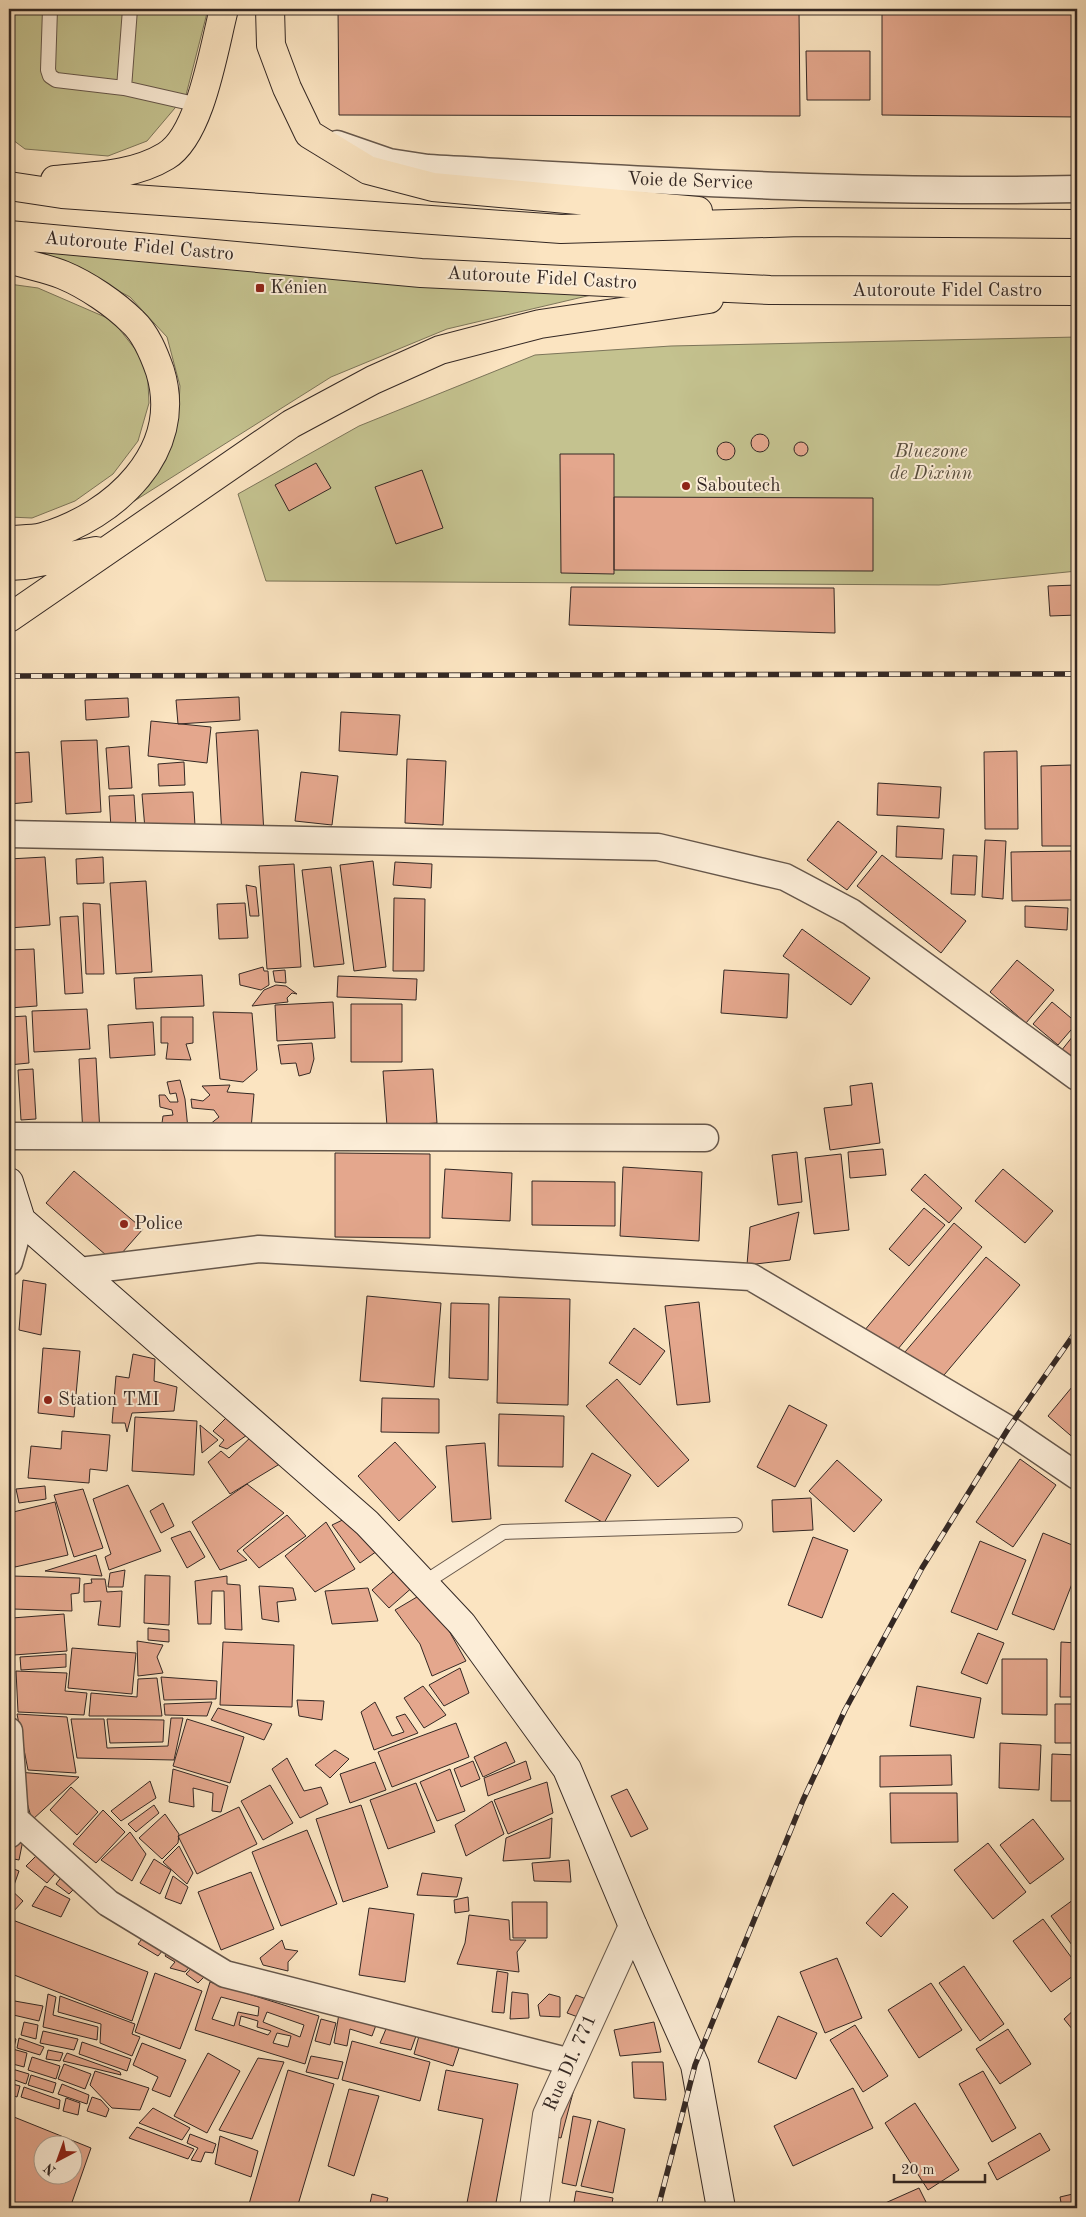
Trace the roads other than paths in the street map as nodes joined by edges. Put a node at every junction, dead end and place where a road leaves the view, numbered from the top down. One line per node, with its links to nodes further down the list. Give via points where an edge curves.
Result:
1 (50, 9): 5 (lane, via 50,76 56,80)
2 (130, 9): 5 (lane)
3 (224, 9): 6 (highway)
4 (270, 9): 7 (highway, via 271,45)
5 (124, 88): 6 (lane)
6 (199, 105): 8 (highway, via 188,132 168,155 148,165 114,174)
7 (309, 134): 9 (street, Voie de Service, via 389,162 428,168 678,182); 10 (highway, via 368,170 433,187)
8 (9, 185): 10 (highway, via 62,194 561,229)
9 (1077, 190)
10 (801, 222): 11 (highway)
11 (1077, 224)
12 (9, 235): 14 (highway, Autoroute Fidel Castro, via 421,273)
13 (9, 260): 16 (highway, via 64,275 134,322 154,352 164,386 166,418 154,450 137,480 114,500 85,521 41,538)
14 (770, 290): 15 (highway, Autoroute Fidel Castro); 17 (highway, via 540,324 440,350 373,380 291,424)
15 (1077, 291)
16 (9, 540)
17 (107, 548): 18 (highway); 19 (highway)
18 (9, 566)
19 (9, 618)
20 (9, 834): 21 (street, via 658,847 785,877 851,912)
21 (1077, 1077)
22 (9, 1136): 23 (street)
23 (705, 1138)
24 (9, 1182): 25 (main road)
25 (15, 1222): 26 (street); 27 (main road)
26 (9, 1262)
27 (80, 1271): 28 (street, via 260,1249 751,1277 1008,1429); 30 (main road, via 368,1522)
28 (1077, 1476)
29 (735, 1525): 30 (lane, via 503,1532)
30 (424, 1583): 33 (main road, via 462,1624 567,1769)
31 (9, 1731): 32 (street)
32 (12, 1828): 34 (street, via 108,1903 225,1974)
33 (632, 1926): 34 (main road, Rue DI. 771); 36 (main road, via 695,2065)
34 (571, 2062): 35 (main road, Rue DI. 771, via 547,2115)
35 (534, 2208)
36 (721, 2208)

